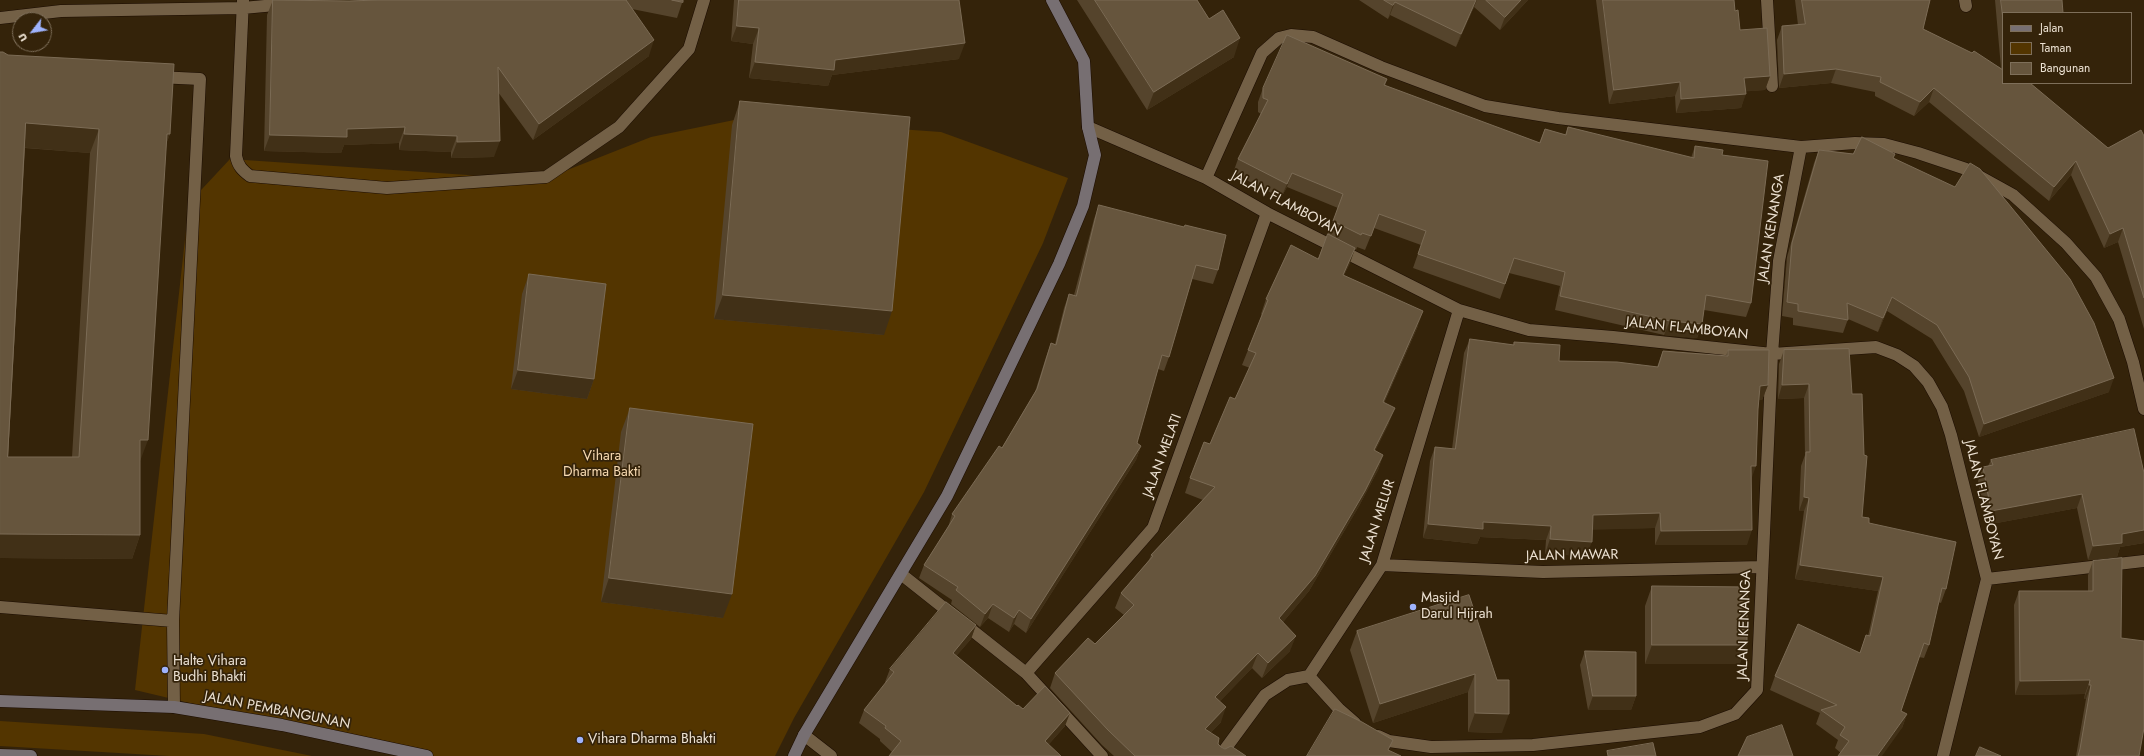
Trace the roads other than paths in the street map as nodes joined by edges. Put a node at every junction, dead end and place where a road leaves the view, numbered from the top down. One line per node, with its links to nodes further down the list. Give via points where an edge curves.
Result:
1 (704, 0): 4 (street, via 688,49 620,127 546,177 387,188 250,176 242,170 236,156)
2 (1052, 0): 10 (street, via 1084,61)
3 (1766, 0): 9 (street)
4 (243, 4): 5 (street); 6 (street)
5 (296, 4)
6 (62, 6): 7 (street)
7 (0, 18)
8 (146, 77): 23 (street, via 200,79)
9 (1772, 86)
10 (1088, 127): 12 (street, JALAN FLAMBOYAN); 20 (street, via 1095,155 1082,206 1059,264 946,496)
11 (1801, 147): 12 (street, via 1558,118 1484,106 1380,67 1313,37 1291,35 1279,38 1262,53); 15 (street, JALAN KENANGA, via 1779,261); 16 (street, via 1855,143 1884,144 1966,169 2013,195 2066,243 2096,277 2119,319)
12 (1206, 178): 13 (street, JALAN FLAMBOYAN)
13 (1267, 213): 14 (street, JALAN FLAMBOYAN); 24 (street, JALAN MELATI, via 1153,528)
14 (1459, 310): 15 (street, JALAN FLAMBOYAN, via 1529,330 1613,336); 18 (street, JALAN MELUR)
15 (1772, 354): 19 (street, JALAN KENANGA); 21 (street, JALAN FLAMBOYAN, via 1876,347 1897,355 1914,366 1928,382 1942,407)
16 (2144, 409)
17 (2144, 561): 21 (street)
18 (1382, 565): 19 (street, JALAN MAWAR, via 1543,572); 25 (street, JALAN MELUR)
19 (1762, 567): 25 (street, JALAN KENANGA, via 1758,690 1735,714 1700,727 1533,745 1431,748 1389,741 1359,727)
20 (901, 574): 24 (street); 28 (street)
21 (1987, 580): 36 (street, JALAN FLAMBOYAN)
22 (0, 607): 23 (street)
23 (173, 621): 27 (street)
24 (1026, 673): 34 (street)
25 (1309, 676): 35 (street, via 1288,680 1264,695)
26 (0, 701): 27 (street, JALAN PEMBANGUNAN)
27 (174, 707): 31 (street, JALAN PEMBANGUNAN, via 282,725)
28 (804, 735): 32 (street); 33 (street)
29 (7, 755): 30 (street)
30 (31, 756)
31 (427, 756)
32 (794, 756)
33 (831, 756)
34 (1102, 756)
35 (1220, 756)
36 (1943, 756)

